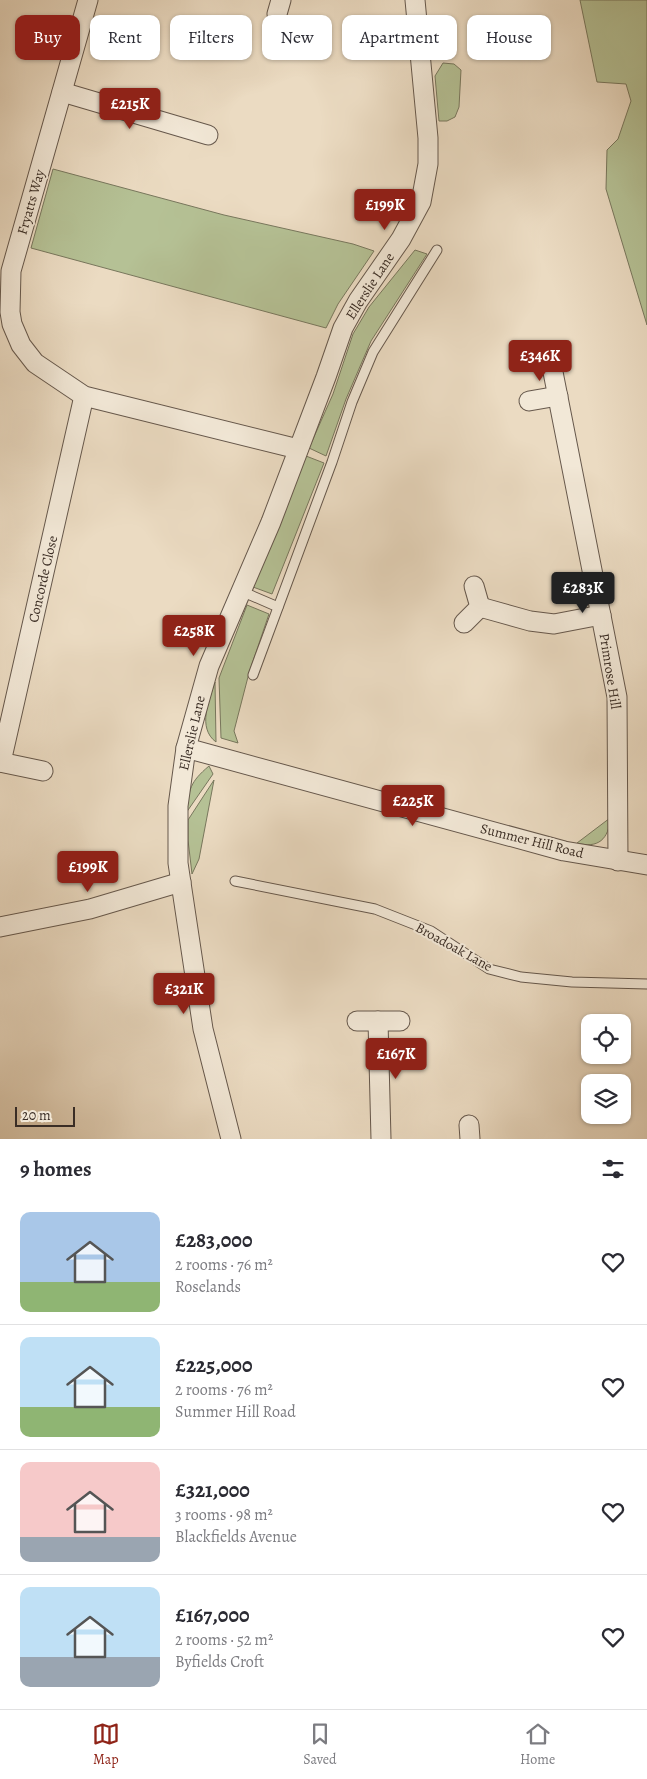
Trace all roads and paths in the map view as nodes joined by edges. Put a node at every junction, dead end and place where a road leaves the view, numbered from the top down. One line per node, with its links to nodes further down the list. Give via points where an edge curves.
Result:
1 (88, 0): 3 (street, Fryatts Way)
2 (415, 0): 10 (street, Ellerslie Lane, via 428,138 428,164 421,202 343,328)
3 (62, 92): 4 (street); 7 (street, Fryatts Way, via 12,270 10,312 21,345 35,363)
4 (208, 135)
5 (437, 250): 13 (lane, via 373,352)
6 (552, 367): 8 (street, Primrose Hill)
7 (84, 396): 10 (street, Fryatts Way); 19 (street, Concorde Close)
8 (558, 396): 9 (street); 15 (street, Primrose Hill)
9 (529, 401)
10 (298, 449): 12 (street, Ellerslie Lane)
11 (474, 586): 14 (street)
12 (241, 591): 13 (lane); 18 (street, Ellerslie Lane, via 209,666)
13 (278, 607): 17 (lane)
14 (480, 607): 15 (street, via 530,622 554,624); 16 (street)
15 (600, 616): 21 (street, Primrose Hill, via 617,697)
16 (464, 623)
17 (253, 675)
18 (186, 748): 21 (street, Summer Hill Road, via 564,851); 24 (street, Ellerslie Lane, via 178,806)
19 (0, 762): 20 (street, Concorde Close)
20 (42, 772)
21 (618, 861): 22 (street, Summer Hill Road)
22 (647, 864)
23 (235, 881): 26 (lane, Broadoak Lane, via 375,909 431,931 489,969 521,977)
24 (181, 882): 25 (street, via 90,909); 30 (street, Ellerslie Lane, via 203,1029)
25 (0, 926)
26 (647, 984)
27 (357, 1021): 28 (street)
28 (378, 1021): 29 (street); 31 (street)
29 (400, 1021)
30 (231, 1139)
31 (380, 1139)

